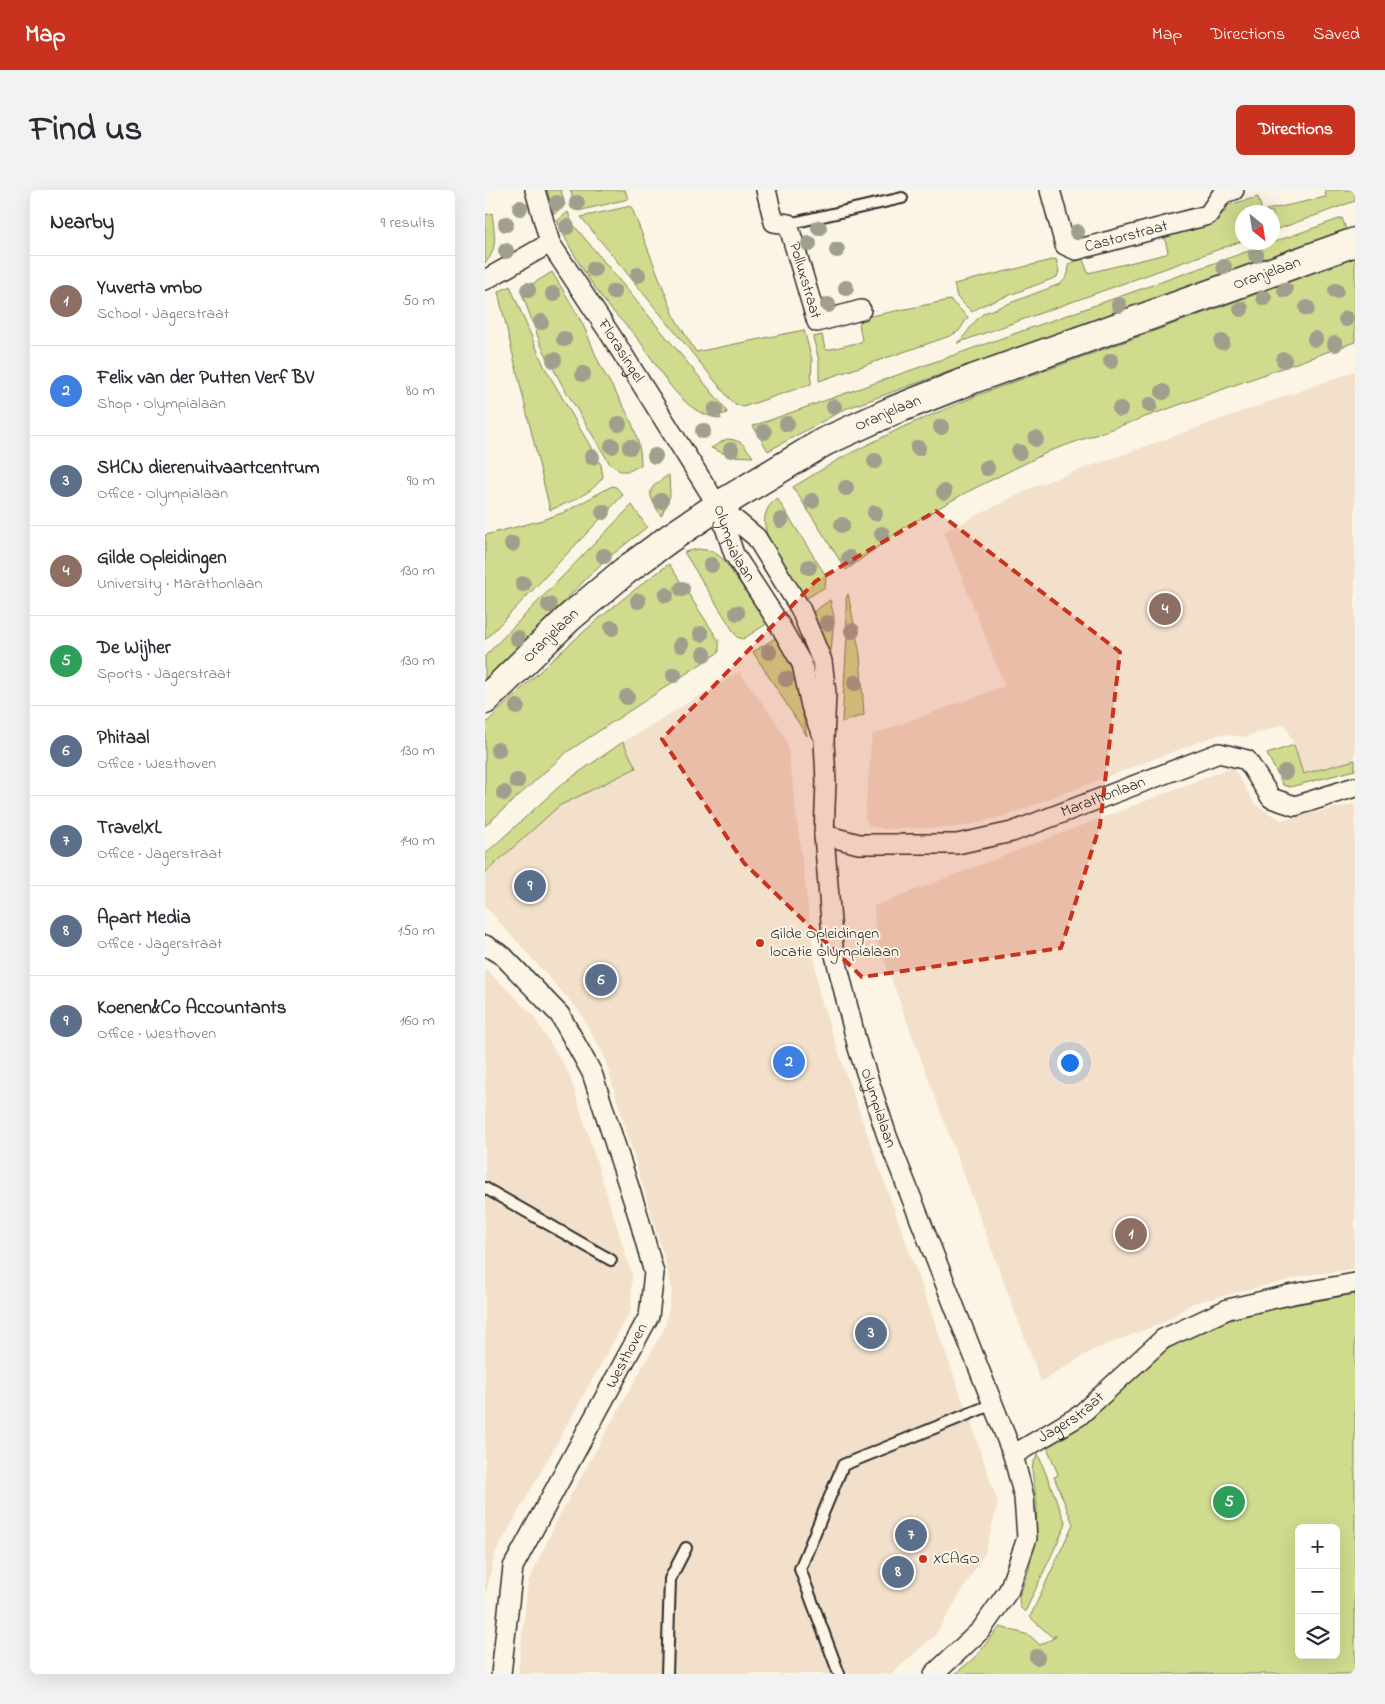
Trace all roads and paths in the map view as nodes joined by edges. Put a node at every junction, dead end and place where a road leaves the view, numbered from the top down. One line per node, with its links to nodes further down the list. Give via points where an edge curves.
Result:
1 (535, 190): 8 (street, Florasingel)
2 (765, 190): 6 (street, Polluxstraat, via 775,222)
3 (1050, 190): 4 (street, Castorstraat, via 1065,245 1075,250 1208,215 1223,193)
4 (1235, 190)
5 (902, 198): 6 (lane, Polluxstraat)
6 (788, 224): 10 (street, Polluxstraat, via 817,322)
7 (1355, 242): 11 (street, Oranjelaan, via 892,411 824,442)
8 (550, 243): 9 (street); 11 (street, Florasingel)
9 (485, 280)
10 (861, 310)
11 (718, 506): 12 (street, Oranjelaan, via 625,571 569,618); 13 (street, Olympialaan, via 734,554 802,664 811,706); 13 (street, Olympialaan, via 756,537 800,608 822,661 826,692)
12 (485, 700)
13 (824, 741): 15 (street, Olympialaan)
14 (1355, 787): 15 (street, Marathonlaan, via 1295,806 1271,798 1247,760 1219,753 1012,832 957,844 859,844)
15 (825, 835): 20 (street, Olympialaan, via 833,947 859,1048 887,1136)
16 (485, 945): 23 (street, Westhoven, via 503,956 560,1015 592,1073 654,1273 649,1316 513,1567)
17 (485, 1188): 18 (lane)
18 (611, 1260)
19 (1355, 1283): 21 (street, Jagerstraat, via 1229,1309 1163,1339 1079,1416)
20 (993, 1404): 21 (street, Olympialaan); 25 (lane, via 843,1465 799,1569)
21 (1013, 1456): 26 (street, via 1024,1498 1027,1538 1009,1590 981,1630)
22 (687, 1548): 24 (lane, via 670,1579)
23 (501, 1674)
24 (667, 1674)
25 (839, 1674)
26 (934, 1674)

